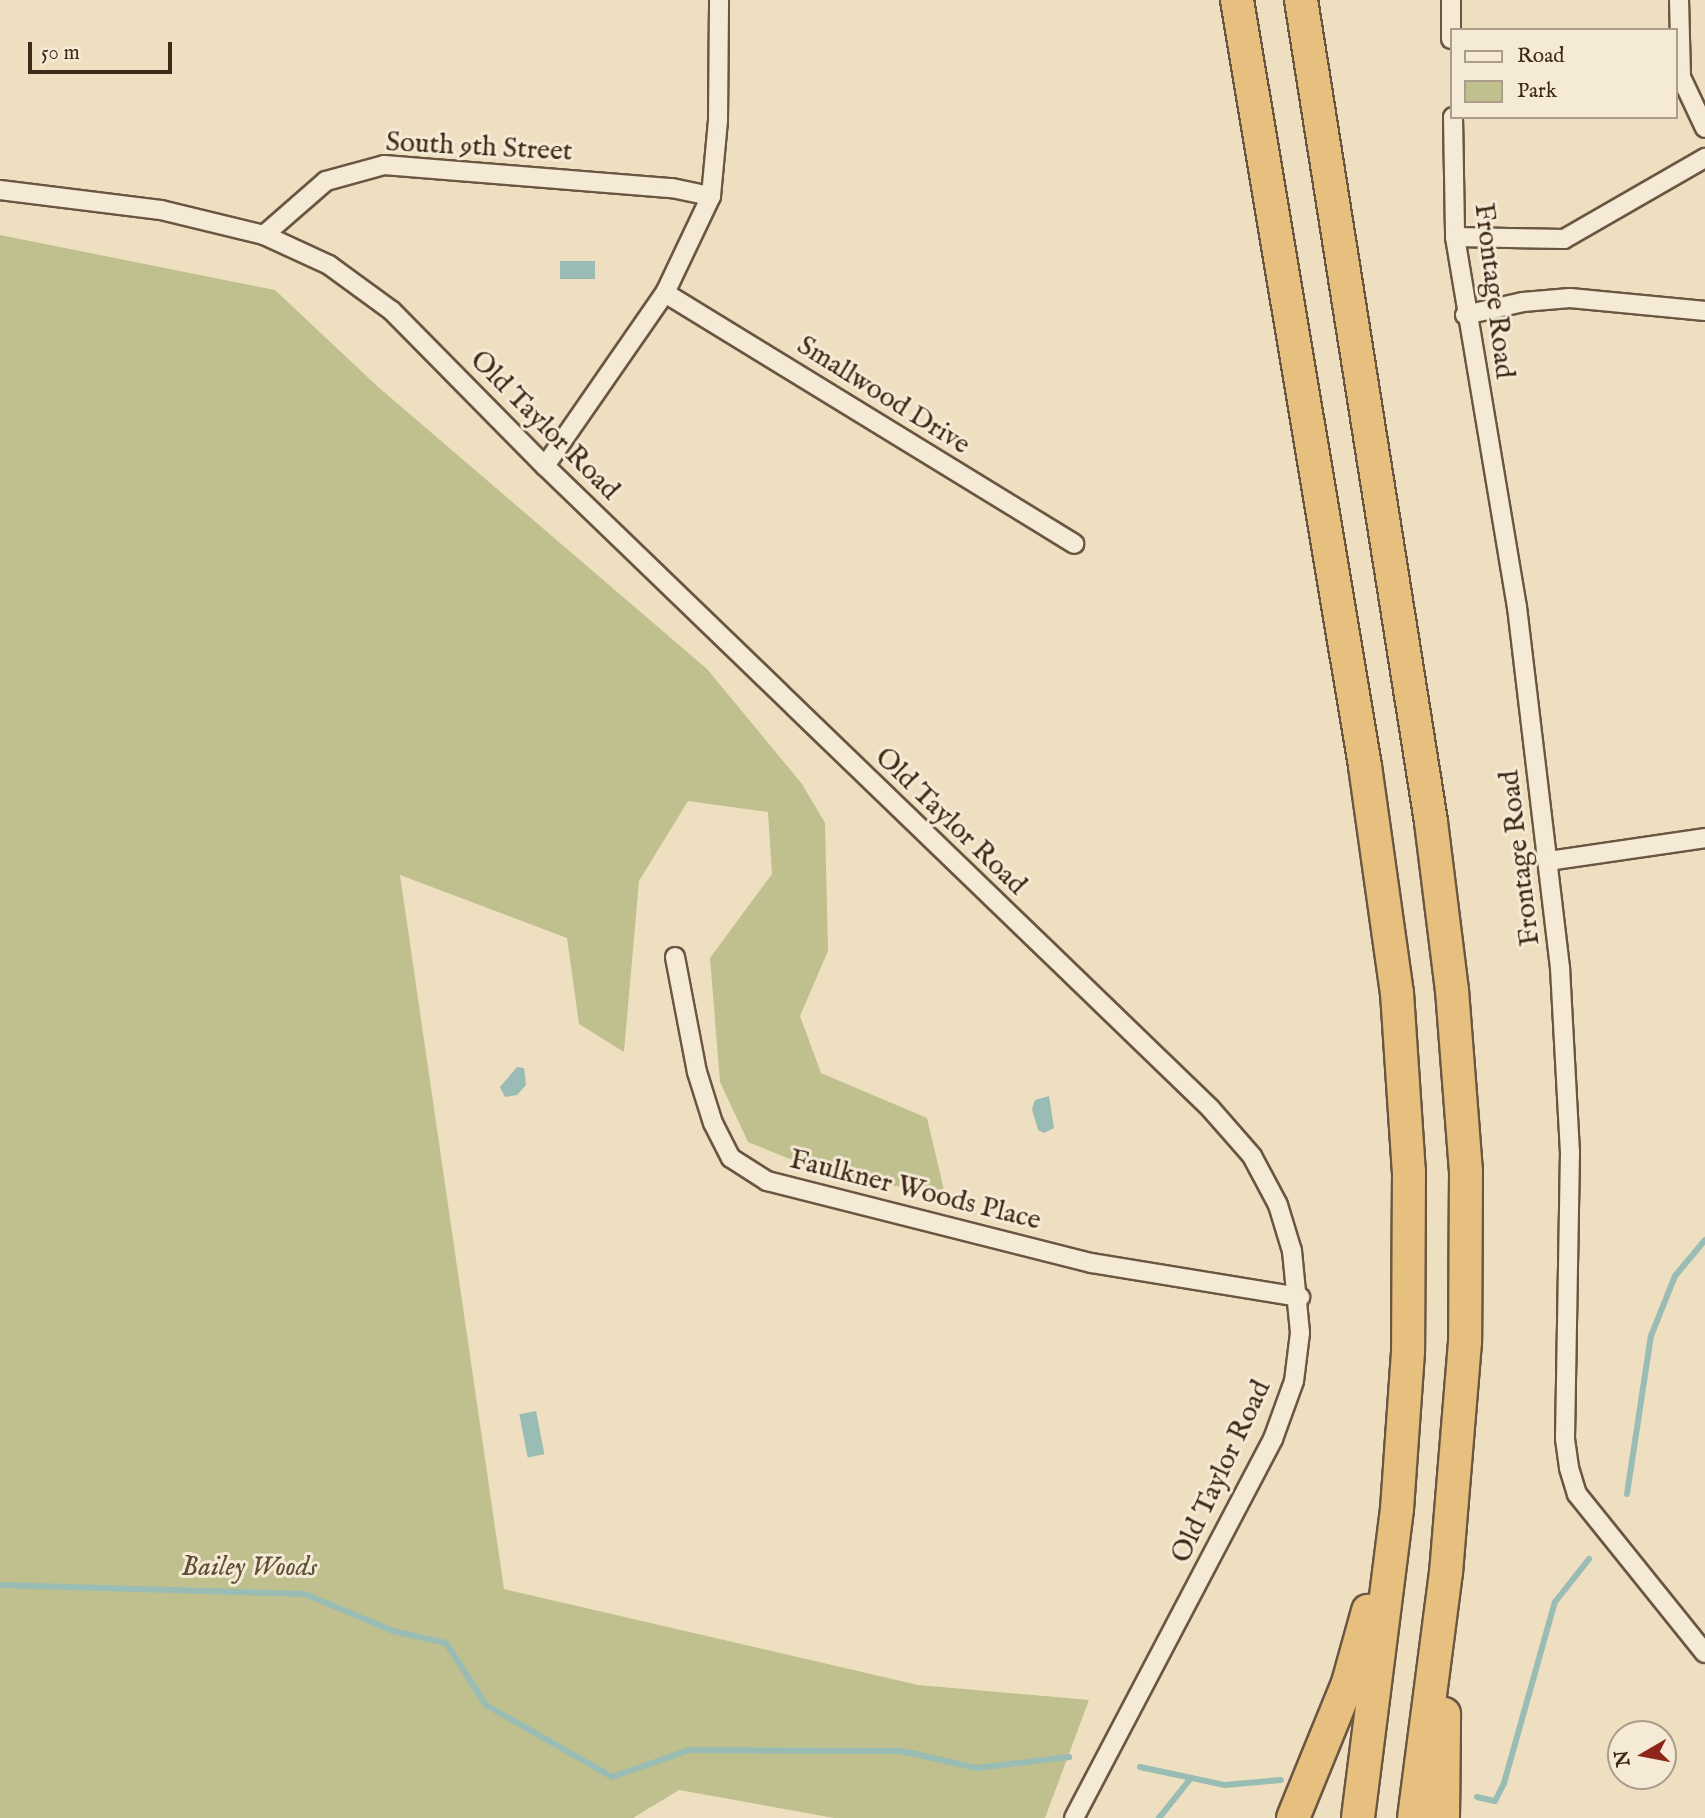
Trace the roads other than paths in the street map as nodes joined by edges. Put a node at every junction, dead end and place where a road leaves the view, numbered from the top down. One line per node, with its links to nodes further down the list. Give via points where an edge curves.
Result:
1 (719, 0): 15 (street)
2 (1226, 0): 10 (highway)
3 (1237, 0): 10 (highway)
4 (1301, 0): 9 (highway)
5 (1317, 0): 9 (highway)
6 (1451, 0): 8 (street)
7 (1679, 0): 12 (street, via 1681,77)
8 (1451, 28)
9 (1316, 86): 28 (highway, via 1431,822 1452,990 1466,1172 1465,1342)
10 (1256, 114): 27 (highway, via 1366,766 1397,993 1409,1213 1408,1352)
11 (1453, 119): 17 (street, Frontage Road)
12 (1705, 128)
13 (1705, 158): 17 (street, via 1564,239)
14 (0, 190): 16 (street, Old Taylor Road, via 161,210)
15 (711, 195): 16 (street, South 9th Street, via 384,164 326,181); 18 (street)
16 (264, 235): 21 (street, Old Taylor Road, via 329,265 392,311)
17 (1455, 237): 20 (street, Frontage Road)
18 (665, 293): 21 (street); 22 (street, Smallwood Drive)
19 (1705, 311): 20 (street, via 1570,298 1523,302)
20 (1465, 315): 24 (street, Frontage Road, via 1517,607)
21 (545, 466): 26 (street, Old Taylor Road, via 1210,1108 1252,1156 1278,1205)
22 (1074, 544)
23 (1705, 838): 24 (street)
24 (1548, 861): 29 (street, Frontage Road, via 1560,968 1570,1152 1569,1468 1577,1494)
25 (676, 957): 26 (street, Faulkner Woods Place, via 697,1072 713,1123 731,1158 767,1181 1092,1263)
26 (1300, 1297): 30 (street, Old Taylor Road, via 1294,1381 1273,1438)
27 (1397, 1509): 31 (highway, via 1348,1683); 32 (highway)
28 (1446, 1572): 33 (highway); 34 (highway)
29 (1705, 1653)
30 (1074, 1818)
31 (1293, 1818)
32 (1358, 1818)
33 (1414, 1818)
34 (1443, 1818)

